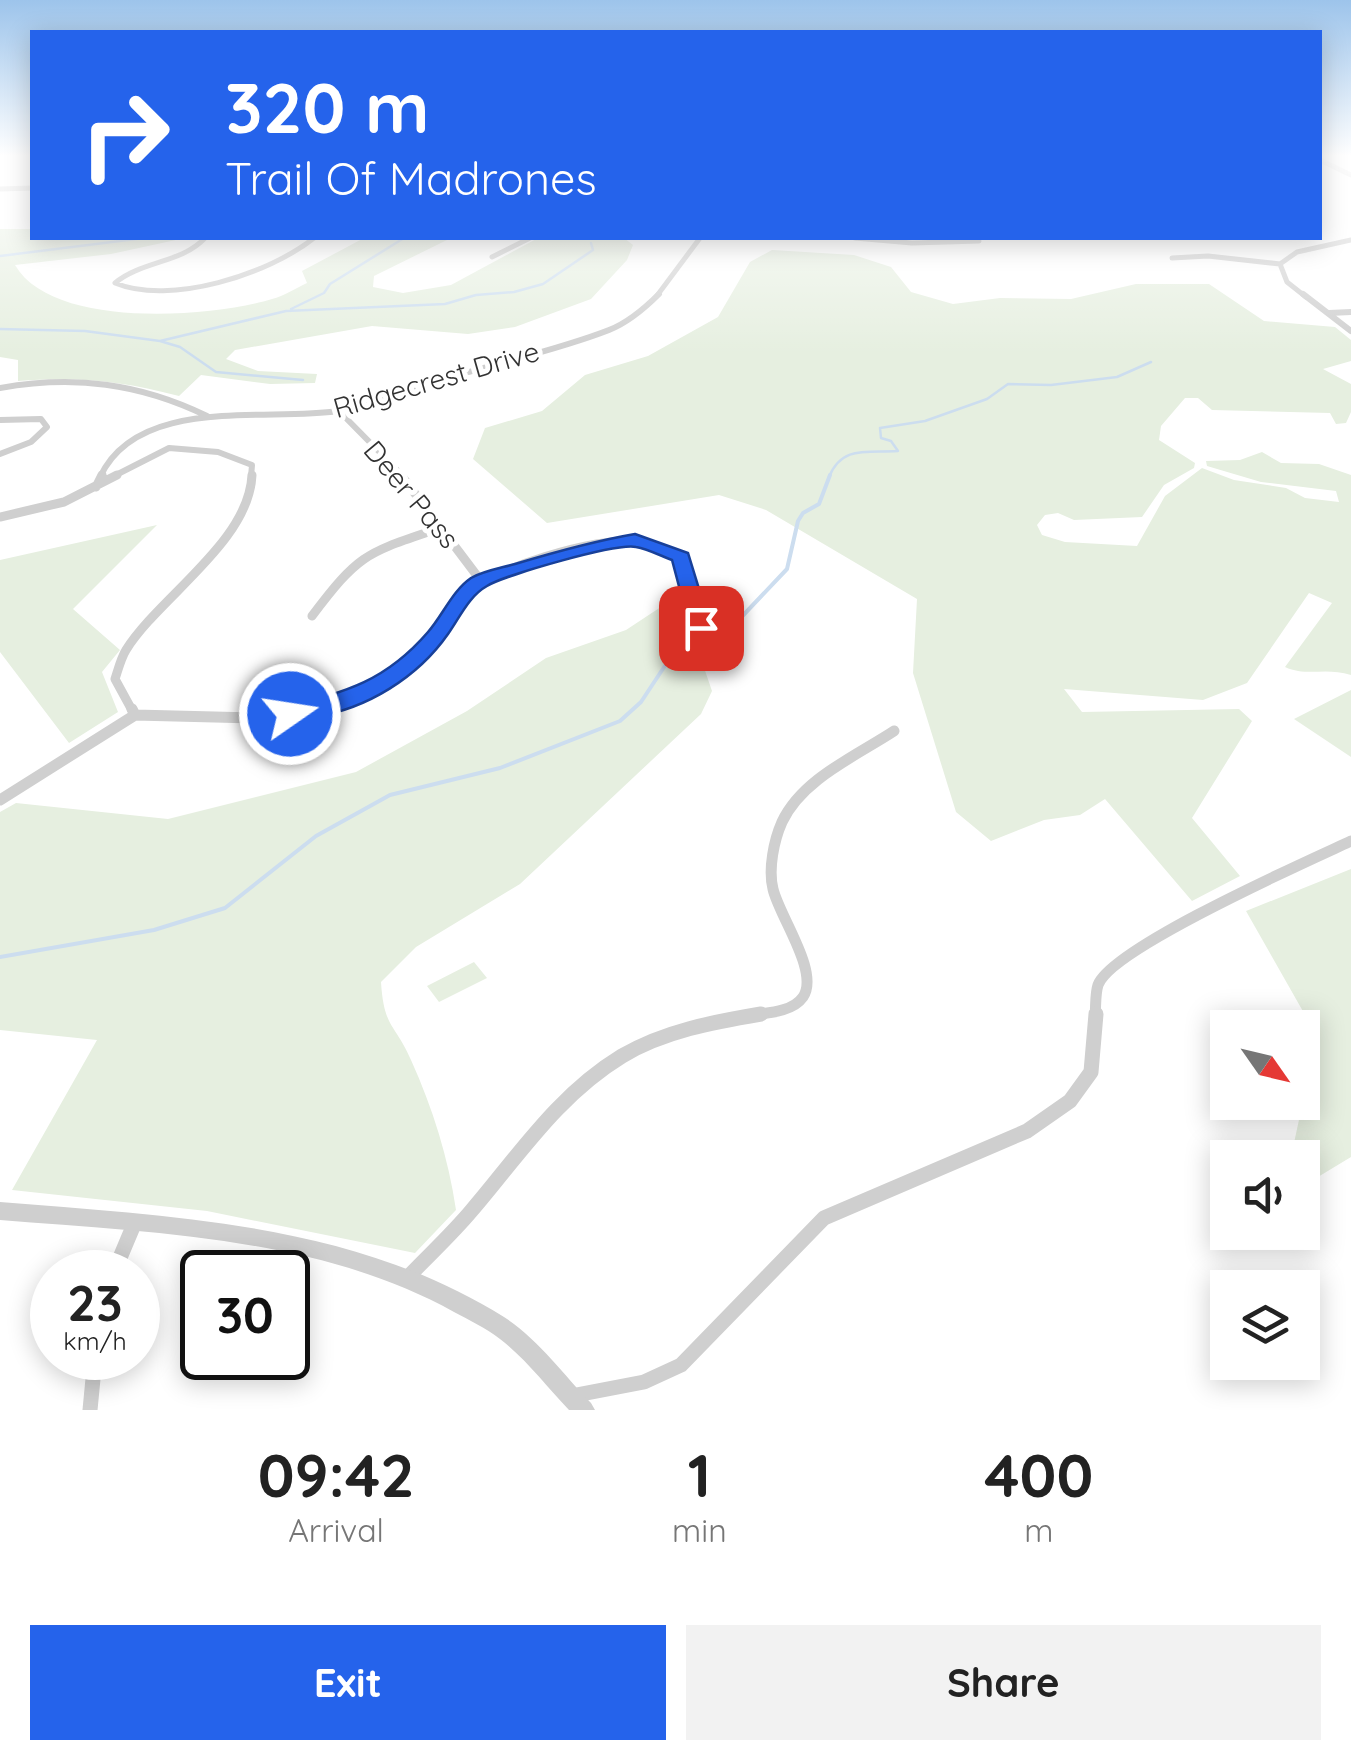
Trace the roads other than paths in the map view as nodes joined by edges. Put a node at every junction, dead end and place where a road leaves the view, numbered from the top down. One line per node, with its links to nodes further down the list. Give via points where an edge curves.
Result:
1 (203, 240): 2 (street, via 140,264 115,282 141,292 191,285 278,262)
2 (311, 240)
3 (526, 240): 10 (street)
4 (699, 240): 17 (street, Ridgecrest Drive, via 652,305 612,329)
5 (884, 240): 8 (street)
6 (1309, 240): 9 (street)
7 (1351, 240): 9 (street)
8 (979, 241)
9 (1320, 245): 12 (street)
10 (492, 256)
11 (1172, 258): 12 (street)
12 (1280, 264): 14 (street, via 1287,282)
13 (1351, 312): 14 (street)
14 (1328, 313): 15 (street)
15 (1351, 331)
16 (0, 388): 18 (street, via 51,380 104,382 158,393)
17 (338, 411): 18 (street, Ridgecrest Drive); 23 (street, Deer Pass)
18 (208, 416): 21 (street, Ridgecrest Drive, via 137,438 107,462)
19 (0, 420): 20 (street, via 41,420 47,426 31,442)
20 (0, 454)
21 (96, 487): 22 (street); 27 (street, via 168,448 218,452 254,469 226,538 126,650 115,679)
22 (0, 517)
23 (444, 527): 24 (street, Deer Pass); 25 (street, via 369,552)
24 (481, 580): 26 (street, via 635,540 664,550 681,557); 27 (street, via 406,669 366,692 318,710 232,721)
25 (312, 616)
26 (711, 665)
27 (135, 716): 29 (street)
28 (894, 731): 34 (street, via 799,794 781,824 770,871 809,976 803,997 784,1010 698,1024 624,1055 550,1112)
29 (0, 800)
30 (1351, 840): 36 (street, via 1116,962 1098,984 1095,1064 1050,1117 824,1218 681,1364)
31 (0, 1211): 32 (street)
32 (135, 1222): 33 (street); 34 (street, via 264,1238)
33 (123, 1250)
34 (408, 1277): 36 (street, via 500,1326)
35 (93, 1380): 37 (street)
36 (577, 1403)
37 (90, 1410)

